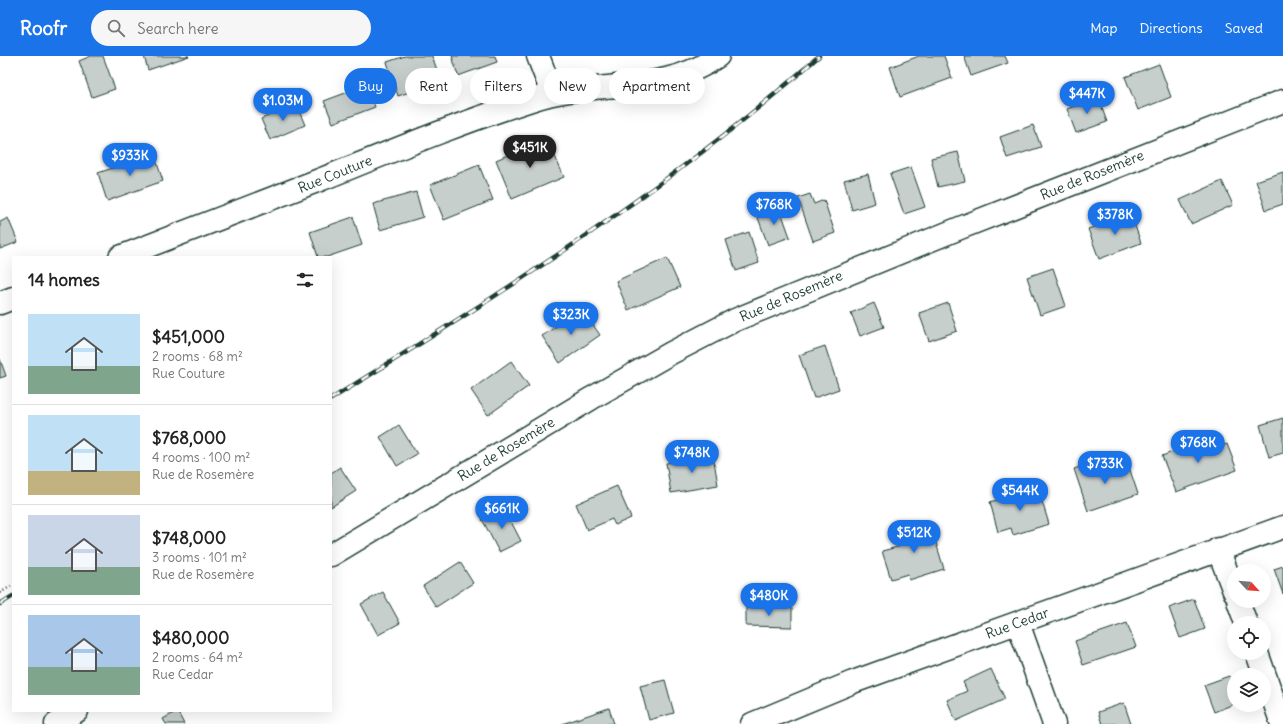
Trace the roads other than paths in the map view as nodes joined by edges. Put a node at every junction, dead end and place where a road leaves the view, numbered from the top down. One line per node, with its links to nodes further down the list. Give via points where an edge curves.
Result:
1 (538, 56): 3 (street)
2 (718, 56): 4 (street, Rue Couture, via 697,69 654,82)
3 (544, 72)
4 (601, 88)
5 (544, 96): 7 (street, Rue Couture, via 446,130)
6 (1283, 101): 12 (street, Rue de Rosemère, via 735,320 586,401)
7 (123, 256)
8 (12, 298): 9 (street)
9 (0, 303)
10 (1283, 526): 11 (street, Rue Cedar)
11 (1218, 549): 13 (street); 14 (street, Rue Cedar)
12 (332, 554)
13 (1227, 573)
14 (1018, 623): 18 (street, Rue Cedar, via 853,682); 19 (street)
15 (1259, 660): 20 (street)
16 (76, 712): 17 (street)
17 (56, 724)
18 (752, 724)
19 (1054, 724)
20 (1282, 724)

